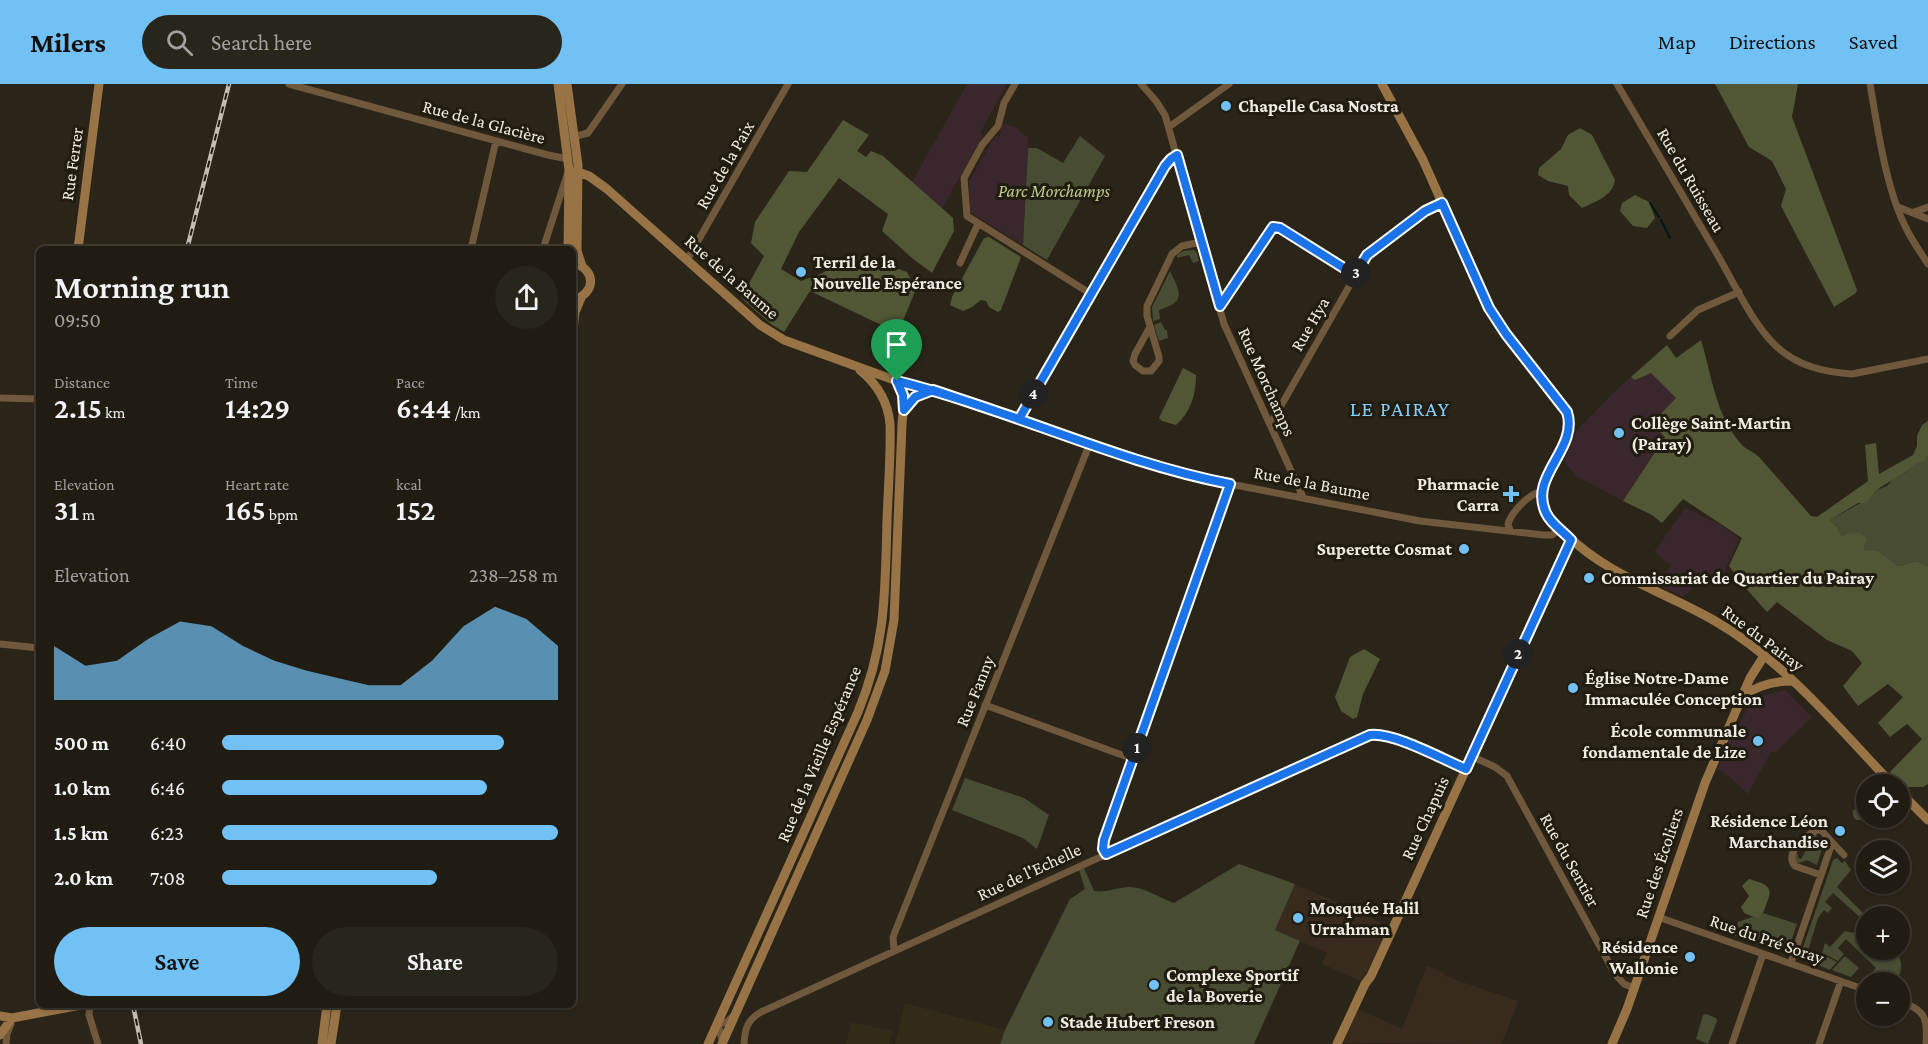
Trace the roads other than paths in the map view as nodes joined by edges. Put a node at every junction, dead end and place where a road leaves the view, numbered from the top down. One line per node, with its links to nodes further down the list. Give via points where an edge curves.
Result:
1 (99, 84): 26 (street, Rue Ferrer)
2 (293, 84): 15 (street, Rue de la Glacière)
3 (558, 84): 17 (street)
4 (567, 84): 14 (street)
5 (622, 84): 14 (street, via 588,132)
6 (788, 84): 30 (street, Rue de la Paix)
7 (1015, 84): 24 (street, via 1004,103 998,126 964,178 966,211)
8 (1141, 84): 13 (street, Rue Morchamps, via 1156,101)
9 (1229, 84): 13 (street)
10 (1382, 84): 19 (street)
11 (1617, 84): 35 (street, Rue du Ruisseau)
12 (1870, 84): 20 (street)
13 (1169, 126): 16 (street, Rue Morchamps)
14 (573, 137): 18 (street)
15 (496, 141): 17 (street, Rue de la Glacière); 27 (street)
16 (1177, 155): 25 (street, Rue Morchamps); 36 (street, via 1165,166)
17 (568, 159): 18 (street)
18 (574, 171): 28 (street, via 565,178); 29 (street); 30 (street, Rue de la Baume, via 602,185); 33 (street)
19 (1442, 203): 34 (street, Rue Hya, via 1425,211 1367,255); 52 (street, via 1489,308 1567,412 1567,438)
20 (1898, 207): 22 (street); 32 (street)
21 (1928, 207): 22 (street)
22 (1914, 212): 23 (street)
23 (1928, 219)
24 (978, 224): 31 (street); 36 (street)
25 (1200, 242): 38 (street, Rue Morchamps); 39 (street, via 1179,247 1168,260 1147,306)
26 (78, 246)
27 (472, 246)
28 (544, 246)
29 (568, 246)
30 (687, 260): 42 (street, Rue de la Baume, via 770,332)
31 (960, 263)
32 (1928, 264)
33 (578, 265): 37 (street, via 591,282 590,289)
34 (1355, 275): 38 (street, via 1273,227); 49 (street, Rue Hya)
35 (1739, 292): 40 (street, via 1698,310); 41 (street, Rue du Ruisseau, via 1777,347 1816,369 1852,374)
36 (1091, 294): 48 (street)
37 (577, 299)
38 (1220, 306): 49 (street, Rue Morchamps, via 1224,324)
39 (1150, 327): 39 (street, via 1159,361 1146,372 1137,368 1133,357)
40 (1670, 336)
41 (1928, 359)
42 (853, 364): 43 (street, Rue de la Baume); 88 (street, Rue de la Vieille Espérance, via 879,390 890,423 880,642 858,712)
43 (897, 381): 44 (street, Rue de la Baume); 47 (street, Rue de la Vieille Espérance)
44 (933, 390): 47 (street, via 915,397); 48 (street, Rue de la Baume)
45 (0, 398): 46 (street)
46 (36, 399)
47 (904, 410): 85 (street, Rue de la Vieille Espérance, via 895,611 885,671 867,720)
48 (1019, 419): 50 (street, Rue de la Baume)
49 (1270, 425): 53 (street, Rue Morchamps)
50 (1090, 443): 51 (street, Rue de la Baume, via 1189,476); 62 (street, Rue Fanny)
51 (1230, 484): 53 (street, Rue de la Baume); 64 (street)
52 (1542, 492): 54 (street, Rue du Pairay, via 1546,513); 55 (street, via 1533,495 1510,518)
53 (1303, 497): 55 (street, Rue de la Baume, via 1420,521)
54 (1560, 529): 55 (street, Rue de la Baume, via 1548,536); 56 (street, Rue du Pairay)
55 (1510, 531)
56 (1571, 540): 59 (street, Rue du Pairay, via 1620,574 1724,626); 63 (street, Rue Chapuis)
57 (0, 644): 58 (street)
58 (36, 648)
59 (1764, 656): 60 (street, Rue du Pairay); 61 (street, Rue des Écoliers)
60 (1793, 681): 61 (street, via 1762,686); 66 (street, Rue du Pairay)
61 (1743, 696): 73 (street, Rue des Écoliers, via 1705,783)
62 (985, 705): 64 (street); 74 (street, Rue Fanny, via 893,937)
63 (1472, 756): 65 (street, Rue Chapuis); 79 (street, Rue du Sentier, via 1507,776 1615,974)
64 (1133, 759): 70 (street, via 1104,840)
65 (1466, 769): 70 (street, Rue de l'Echelle, via 1394,738 1370,735); 97 (street, Rue Chapuis)
66 (1883, 774)
67 (1910, 802): 68 (street)
68 (1928, 820)
69 (1832, 843): 71 (street); 72 (street); 72 (street, via 1817,830 1801,842 1791,859 1795,866)
70 (1106, 854): 74 (street, Rue de l'Echelle)
71 (1844, 855)
72 (1821, 875): 76 (street)
73 (1658, 917): 75 (street, Rue du Pré Soray); 79 (street, Rue des Écoliers)
74 (894, 951): 96 (street, Rue de l'Echelle, via 754,1016 746,1028)
75 (1763, 954): 76 (street, Rue du Pré Soray); 99 (street)
76 (1791, 963): 77 (street, Rue du Pré Soray)
77 (1841, 981): 78 (street, Rue du Pré Soray); 100 (street)
78 (1856, 986)
79 (1634, 988): 98 (street, Rue des Écoliers)
80 (1910, 1005): 101 (street, via 1924,1016)
81 (65, 1008): 87 (street)
82 (90, 1008): 92 (street)
83 (327, 1008): 93 (street)
84 (337, 1008): 94 (street)
85 (736, 1013): 88 (street); 90 (street, Rue de la Vieille Espérance)
86 (0, 1016): 87 (street)
87 (12, 1018): 89 (street); 91 (street)
88 (718, 1024): 90 (street); 95 (street, Rue de la Vieille Espérance)
89 (0, 1035)
90 (722, 1043)
91 (6, 1044)
92 (98, 1044)
93 (322, 1044)
94 (331, 1044)
95 (708, 1044)
96 (744, 1044)
97 (1337, 1044)
98 (1612, 1044)
99 (1732, 1044)
100 (1819, 1044)
101 (1926, 1044)

